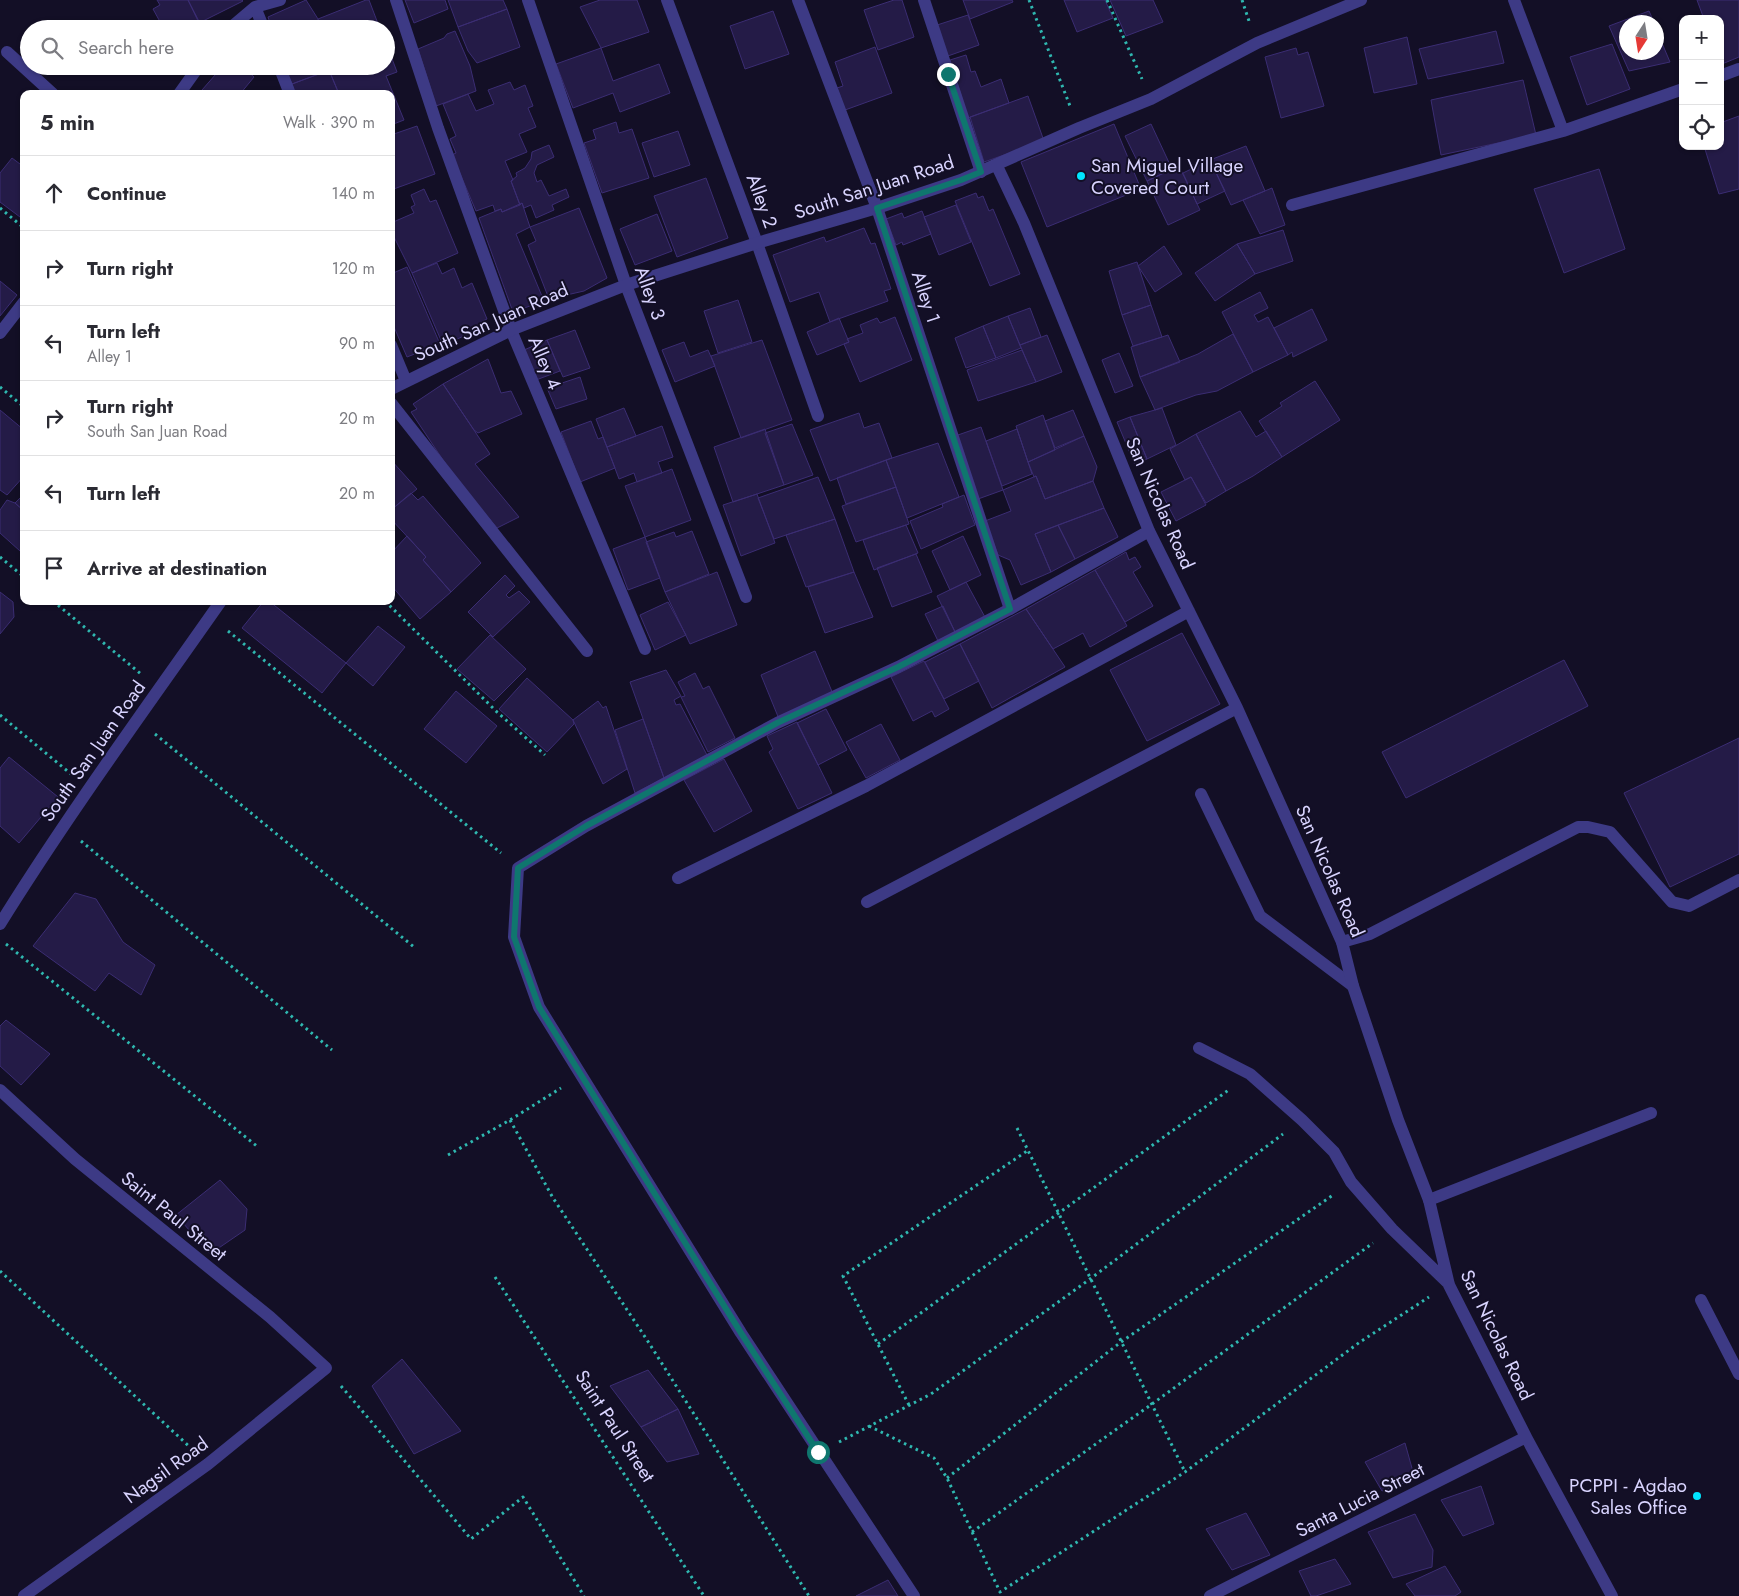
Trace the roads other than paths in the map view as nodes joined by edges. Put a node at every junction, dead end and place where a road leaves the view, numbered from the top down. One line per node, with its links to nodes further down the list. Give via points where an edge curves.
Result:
1 (280, 0): 9 (street)
2 (396, 0): 31 (street, Alley 4)
3 (528, 0): 29 (street, Alley 3)
4 (667, 0): 28 (street, Alley 2)
5 (798, 0): 27 (street, Alley 1)
6 (924, 0): 25 (street)
7 (1361, 0): 24 (street, South San Juan Road, via 1257,43 1151,99)
8 (1514, 0): 23 (street)
9 (255, 7): 10 (street); 11 (street)
10 (239, 20)
11 (260, 20)
12 (7, 52): 13 (street)
13 (20, 64)
14 (1739, 69): 18 (street)
15 (32, 75): 19 (street)
16 (193, 75): 20 (street)
17 (283, 75): 21 (street)
18 (1724, 75)
19 (49, 90)
20 (182, 90)
21 (288, 90)
22 (1679, 90): 23 (street)
23 (1563, 131): 26 (street)
24 (997, 166): 25 (street, South San Juan Road); 38 (street, San Nicolas Road, via 1024,223)
25 (981, 172): 27 (street, South San Juan Road)
26 (1292, 205)
27 (877, 208): 28 (street, South San Juan Road); 41 (street, Alley 1)
28 (757, 243): 29 (street, South San Juan Road); 37 (street, Alley 2)
29 (626, 285): 31 (street, South San Juan Road); 39 (street, Alley 3)
30 (20, 307): 32 (street)
31 (511, 330): 34 (street, South San Juan Road); 43 (street, Alley 4)
32 (0, 334)
33 (395, 355): 34 (street)
34 (406, 381): 35 (street, South San Juan Road)
35 (395, 387)
36 (395, 408): 44 (street)
37 (818, 416)
38 (1149, 531): 41 (street); 42 (street, San Nicolas Road)
39 (746, 597)
40 (218, 605): 50 (street, South San Juan Road, via 63,826)
41 (1010, 609): 63 (street, via 898,667 777,723 586,826 518,868 514,937 539,1007 718,1297)
42 (1189, 611): 45 (street, San Nicolas Road); 47 (street, via 866,786)
43 (645, 649)
44 (587, 651)
45 (1237, 708): 49 (street); 51 (street, San Nicolas Road)
46 (1201, 794): 52 (street, via 1260,916)
47 (678, 878)
48 (1739, 880): 51 (street, via 1689,906 1672,902 1610,832 1578,827 1370,934)
49 (867, 902)
50 (0, 924)
51 (1342, 942): 52 (street, San Nicolas Road)
52 (1353, 986): 56 (street, San Nicolas Road)
53 (1199, 1048): 57 (street, via 1250,1074 1302,1120 1334,1152 1351,1182 1392,1229)
54 (0, 1090): 59 (street, Saint Paul Street, via 76,1159 270,1317)
55 (1650, 1113): 56 (street)
56 (1429, 1200): 57 (street, San Nicolas Road)
57 (1449, 1284): 61 (street, San Nicolas Road)
58 (1700, 1300): 60 (street)
59 (326, 1368): 62 (street, Nagsil Road, via 208,1464)
60 (1739, 1374)
61 (1526, 1437): 64 (street, Santa Lucia Street); 65 (street, San Nicolas Road)
62 (24, 1596)
63 (914, 1596)
64 (1210, 1596)
65 (1612, 1596)

